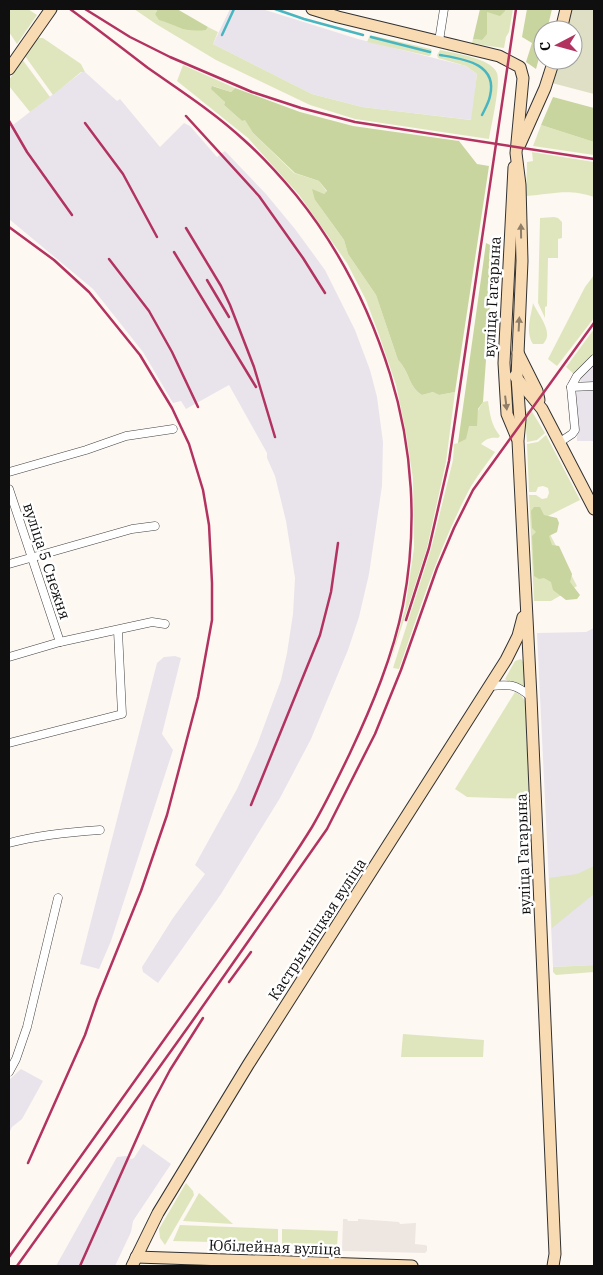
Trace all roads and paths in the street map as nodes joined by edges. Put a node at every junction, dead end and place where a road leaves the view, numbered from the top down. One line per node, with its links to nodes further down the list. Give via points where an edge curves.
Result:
1 (51, 9): 5 (main road)
2 (312, 9): 4 (main road)
3 (444, 9): 4 (street)
4 (439, 41): 7 (main road, via 499,56 520,67 523,78)
5 (9, 69)
6 (551, 70): 7 (main road, вуліца Гагарына)
7 (516, 152): 8 (main road, вуліца Гагарына, via 512,174); 9 (main road, вуліца Гагарына, one-way to 7, via 520,185)
8 (508, 277): 9 (main road, via 515,273); 12 (main road, вуліца Гагарына)
9 (521, 280): 10 (main road, вуліца Гагарына, one-way to 9)
10 (518, 353): 13 (main road, вуліца Гагарына); 18 (main road)
11 (594, 359): 15 (street)
12 (504, 363): 13 (main road); 20 (main road, вуліца Гагарына, one-way to 20, via 507,414)
13 (516, 377): 16 (main road); 17 (main road, вуліца Гагарына)
14 (594, 386): 15 (street)
15 (571, 387): 21 (street, via 574,430)
16 (531, 394): 17 (main road, via 523,394); 18 (main road)
17 (519, 400): 20 (main road, вуліца Гагарына)
18 (542, 409): 21 (main road)
19 (173, 429): 22 (street, via 126,436)
20 (518, 441): 28 (main road, вуліца Гагарына)
21 (560, 442): 24 (main road)
22 (9, 472)
23 (9, 489): 26 (street, вуліца 5 Снежня)
24 (594, 509)
25 (155, 526): 26 (street, via 132,529)
26 (32, 557): 27 (street); 31 (street, вуліца 5 Снежня)
27 (9, 564)
28 (525, 608): 33 (main road, Кастрычніцкая вуліца, via 518,636); 34 (main road, вуліца Гагарына)
29 (165, 624): 30 (street, via 152,622)
30 (118, 631): 31 (street); 35 (street, via 122,714)
31 (60, 642): 32 (street)
32 (9, 657)
33 (490, 686): 34 (street, via 515,685); 40 (main road, Кастрычніцкая вуліца, via 248,1065 158,1213)
34 (531, 697): 43 (main road, вуліца Гагарына)
35 (9, 744)
36 (100, 830): 37 (street, via 60,833)
37 (9, 843)
38 (58, 898): 39 (street, via 27,1027)
39 (9, 1072)
40 (134, 1261): 41 (main road, Юбілейная вуліца)
41 (289, 1264): 42 (main road, Юбілейная вуліца)
42 (412, 1266)
43 (553, 1266)

